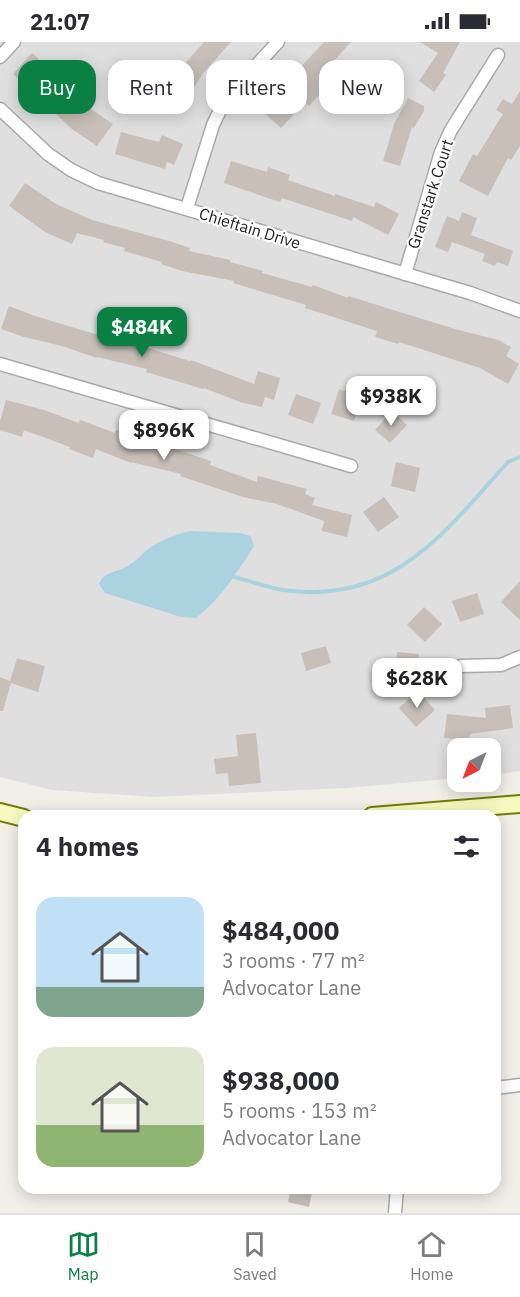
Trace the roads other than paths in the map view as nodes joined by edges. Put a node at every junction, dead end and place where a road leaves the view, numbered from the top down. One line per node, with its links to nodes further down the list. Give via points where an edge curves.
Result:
1 (14, 42): 4 (street)
2 (278, 42): 6 (street, via 220,108)
3 (498, 56): 7 (street, Granstark Court, via 456,120 441,152)
4 (0, 57)
5 (0, 109): 6 (street, Chieftain Drive, via 71,170 98,183)
6 (187, 208): 7 (street, Chieftain Drive)
7 (405, 274): 8 (street, Chieftain Drive)
8 (520, 311)
9 (0, 364): 10 (street)
10 (351, 466)
11 (520, 657): 12 (street, via 501,665)
12 (461, 666)
13 (520, 804): 14 (main road)
14 (446, 810)
15 (0, 812): 16 (main road)
16 (18, 816)
17 (520, 1084): 18 (street)
18 (501, 1087)
19 (397, 1194): 20 (street)
20 (395, 1213)

